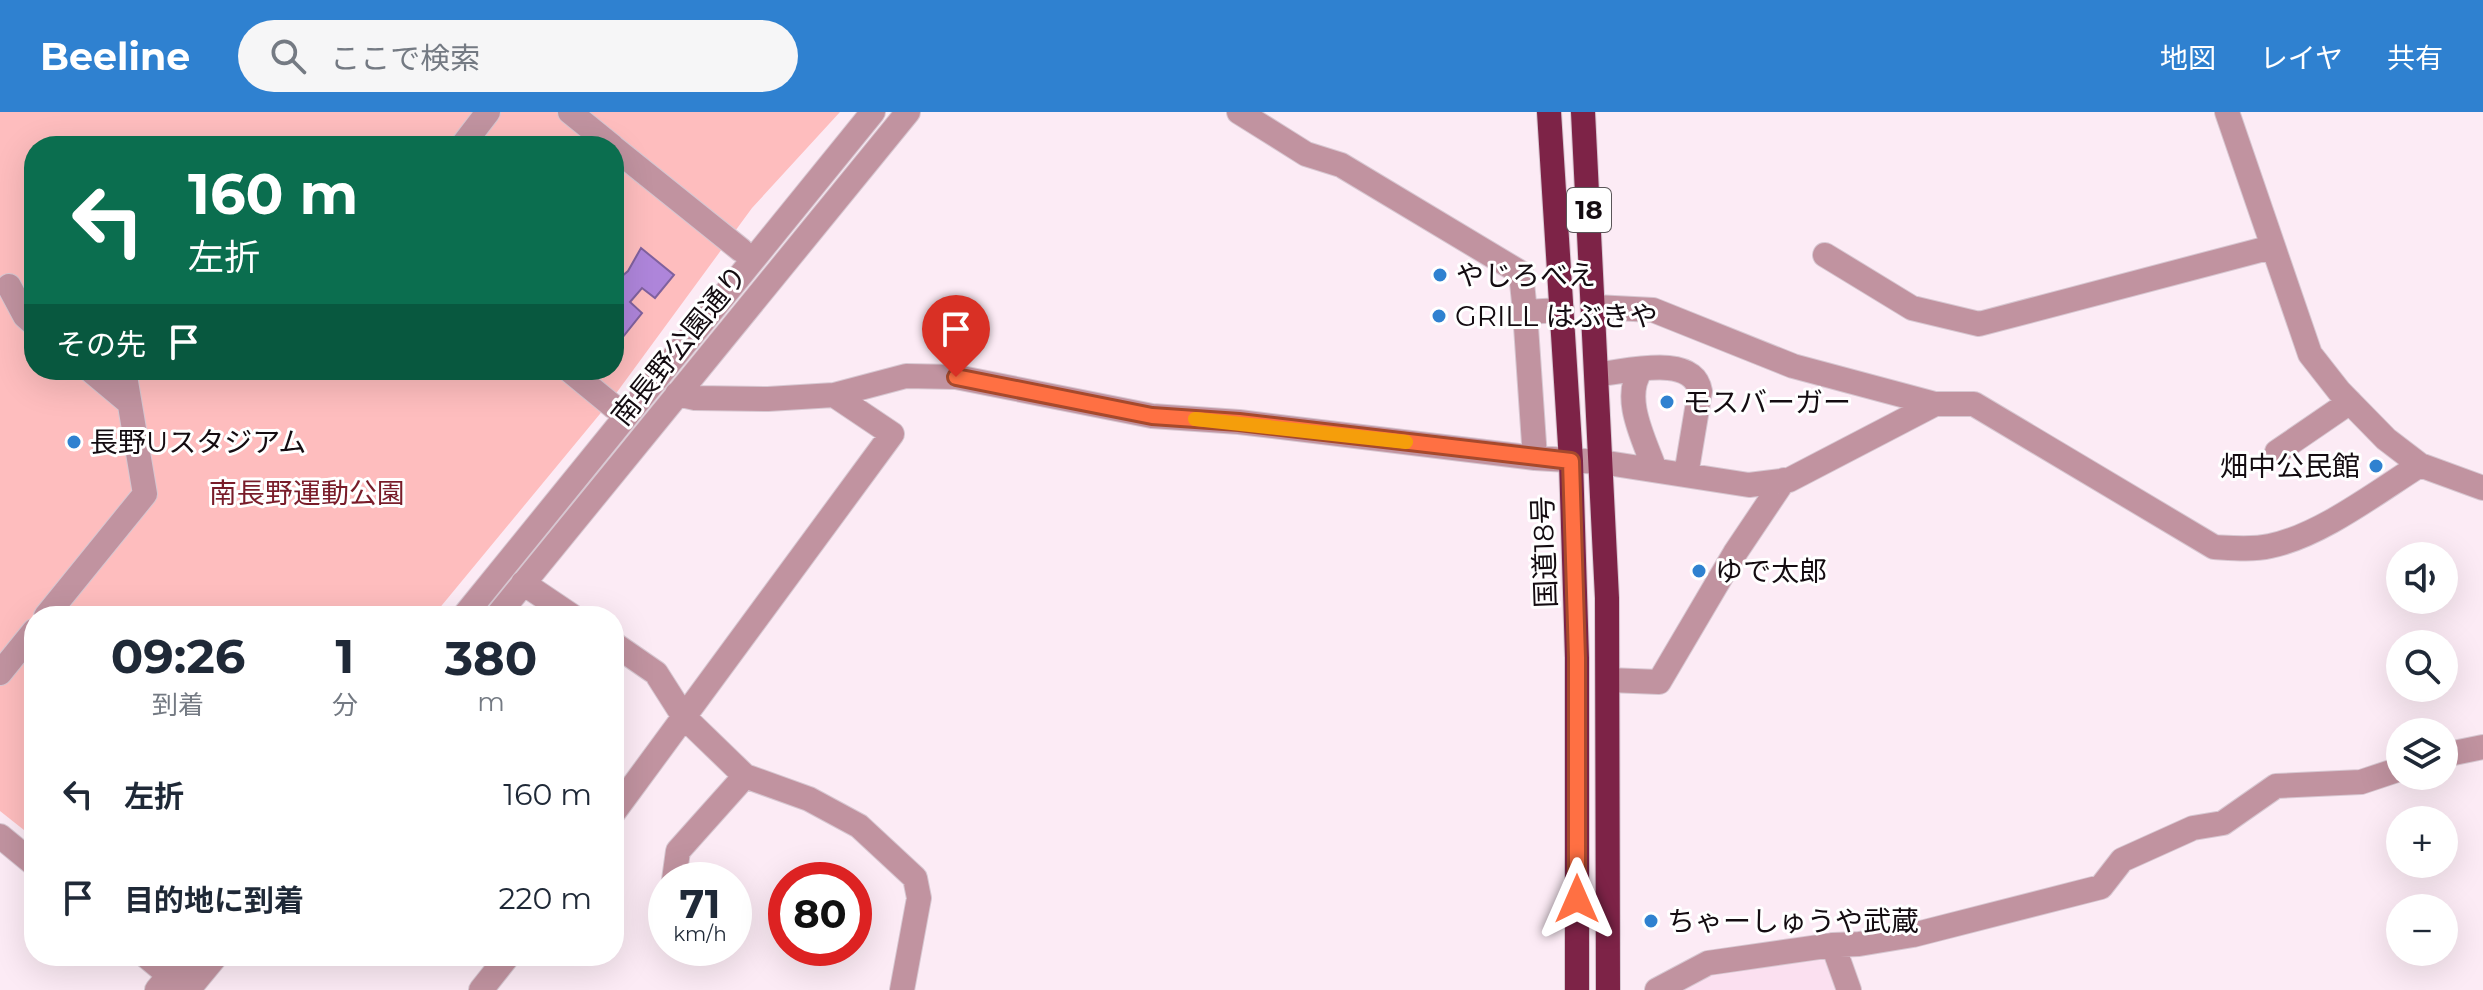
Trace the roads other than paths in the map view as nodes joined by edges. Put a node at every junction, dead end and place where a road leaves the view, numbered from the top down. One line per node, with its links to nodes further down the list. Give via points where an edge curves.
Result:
1 (488, 112): 9 (street)
2 (570, 112): 10 (street)
3 (873, 112): 42 (street, 南長野公園通り)
4 (908, 112): 25 (street, 南長野公園通り)
5 (1239, 112): 18 (street, via 1306,154 1341,165 1521,273)
6 (1549, 112): 17 (highway, 国道18号 / 18)
7 (1583, 112): 16 (highway, 18)
8 (2227, 112): 12 (street)
9 (470, 136)
10 (599, 136)
11 (624, 156): 13 (street)
12 (2272, 247): 14 (street, via 1979,324 1912,308); 28 (street, via 2310,354)
13 (741, 250)
14 (1825, 255)
15 (4, 282): 19 (street)
16 (1595, 307): 21 (highway, 18); 29 (street, via 1653,310 1793,366)
17 (1562, 310): 18 (street); 33 (highway, 国道18号 / 18)
18 (1525, 312): 32 (street)
19 (24, 314)
20 (1641, 370): 21 (street); 36 (street, via 1633,401); 37 (street, via 1675,368 1698,379)
21 (1598, 374): 34 (highway, 18)
22 (102, 380): 27 (street)
23 (125, 380): 27 (street)
24 (581, 380): 30 (street)
25 (677, 394): 26 (street, via 768,399); 40 (street, 南長野公園通り)
26 (834, 395): 32 (street, via 906,376 956,377 1152,416); 49 (street, via 892,434)
27 (127, 401): 41 (street, via 145,494)
28 (2350, 402): 31 (street); 35 (street)
29 (1935, 404): 35 (street, via 1974,404 2214,547 2270,547 2295,539); 38 (street)
30 (614, 407)
31 (2277, 452)
32 (1535, 458): 33 (street)
33 (1571, 461): 34 (street); 66 (highway, 国道18号 / 18)
34 (1601, 462): 36 (street); 48 (highway, 18)
35 (2420, 465): 39 (street)
36 (1655, 470): 37 (street)
37 (1686, 475): 38 (street, via 1749,485)
38 (1784, 480): 48 (street, via 1659,682)
39 (2483, 488)
40 (523, 583): 43 (street, 南長野公園通り); 44 (street)
41 (54, 606)
42 (472, 606)
43 (505, 606)
44 (557, 606)
45 (24, 643): 47 (street)
46 (624, 651): 49 (street, via 656,673)
47 (0, 673)
48 (1609, 680): 67 (highway, 18)
49 (684, 717): 53 (street); 54 (street)
50 (2483, 747): 51 (street)
51 (2458, 752)
52 (2386, 774): 58 (street, via 2361,782 2276,786 2223,823 2193,828 2122,860 2101,887 1913,935)
53 (745, 776): 57 (street, via 678,851); 65 (street, via 809,799 859,826 915,878 919,898)
54 (624, 798)
55 (0, 836): 56 (street)
56 (24, 856)
57 (676, 862)
58 (1833, 945): 68 (street, via 1708,963); 69 (street)
59 (156, 966): 63 (street)
60 (182, 966): 63 (street)
61 (203, 966): 63 (street)
62 (500, 966): 64 (street)
63 (176, 986)
64 (481, 990)
65 (902, 990)
66 (1577, 990)
67 (1608, 990)
68 (1657, 990)
69 (1849, 990)

